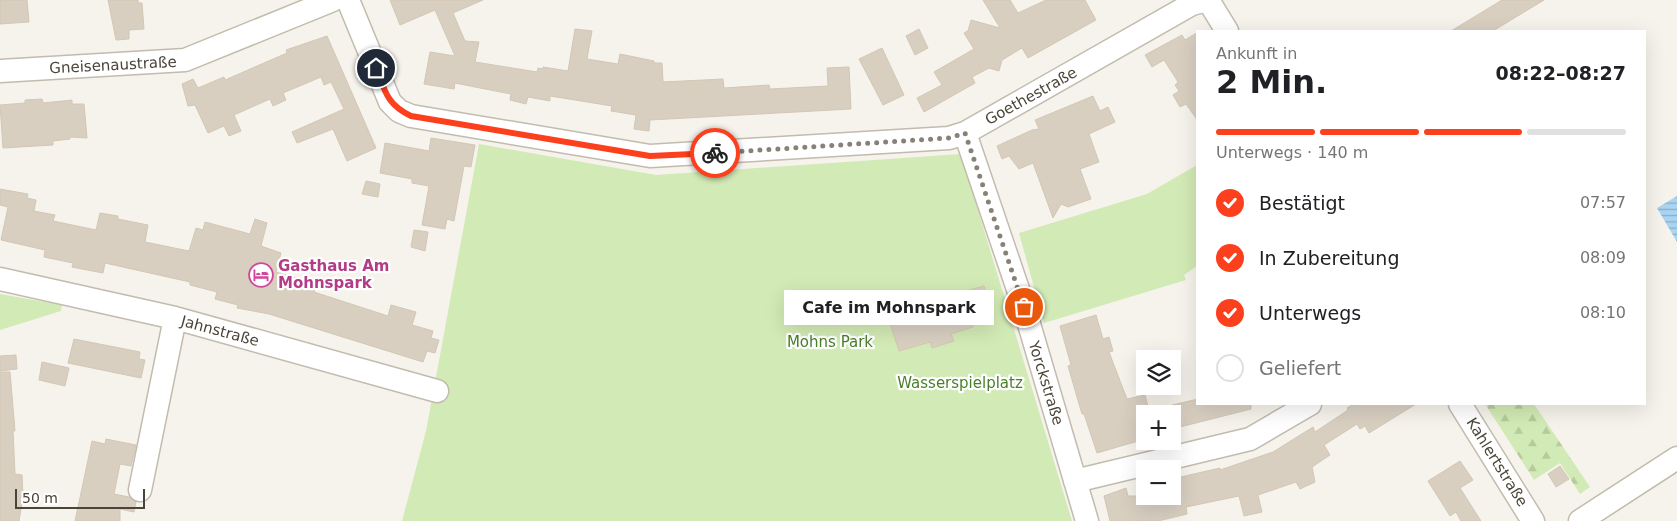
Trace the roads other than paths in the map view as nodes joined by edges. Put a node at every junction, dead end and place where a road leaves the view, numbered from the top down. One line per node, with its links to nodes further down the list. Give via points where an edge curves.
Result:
1 (333, 0): 5 (street, Gneisenaustraße, via 186,60)
2 (348, 0): 6 (street, Goethestraße, via 390,102 411,116 650,156 949,138)
3 (1207, 0): 4 (street); 6 (street, Goethestraße, via 1192,4)
4 (1226, 30)
5 (0, 71)
6 (965, 133): 13 (street, Yorckstraße, via 1024,307)
7 (0, 279): 8 (street, Jahnstraße)
8 (175, 318): 9 (street, Jahnstraße); 14 (street)
9 (438, 391)
10 (1308, 405): 13 (street, via 1250,438)
11 (1461, 405): 16 (street, Kahlertstraße)
12 (1677, 458): 17 (street)
13 (1076, 481): 15 (street, Yorckstraße)
14 (140, 490)
15 (1087, 521)
16 (1533, 521)
17 (1580, 521)

